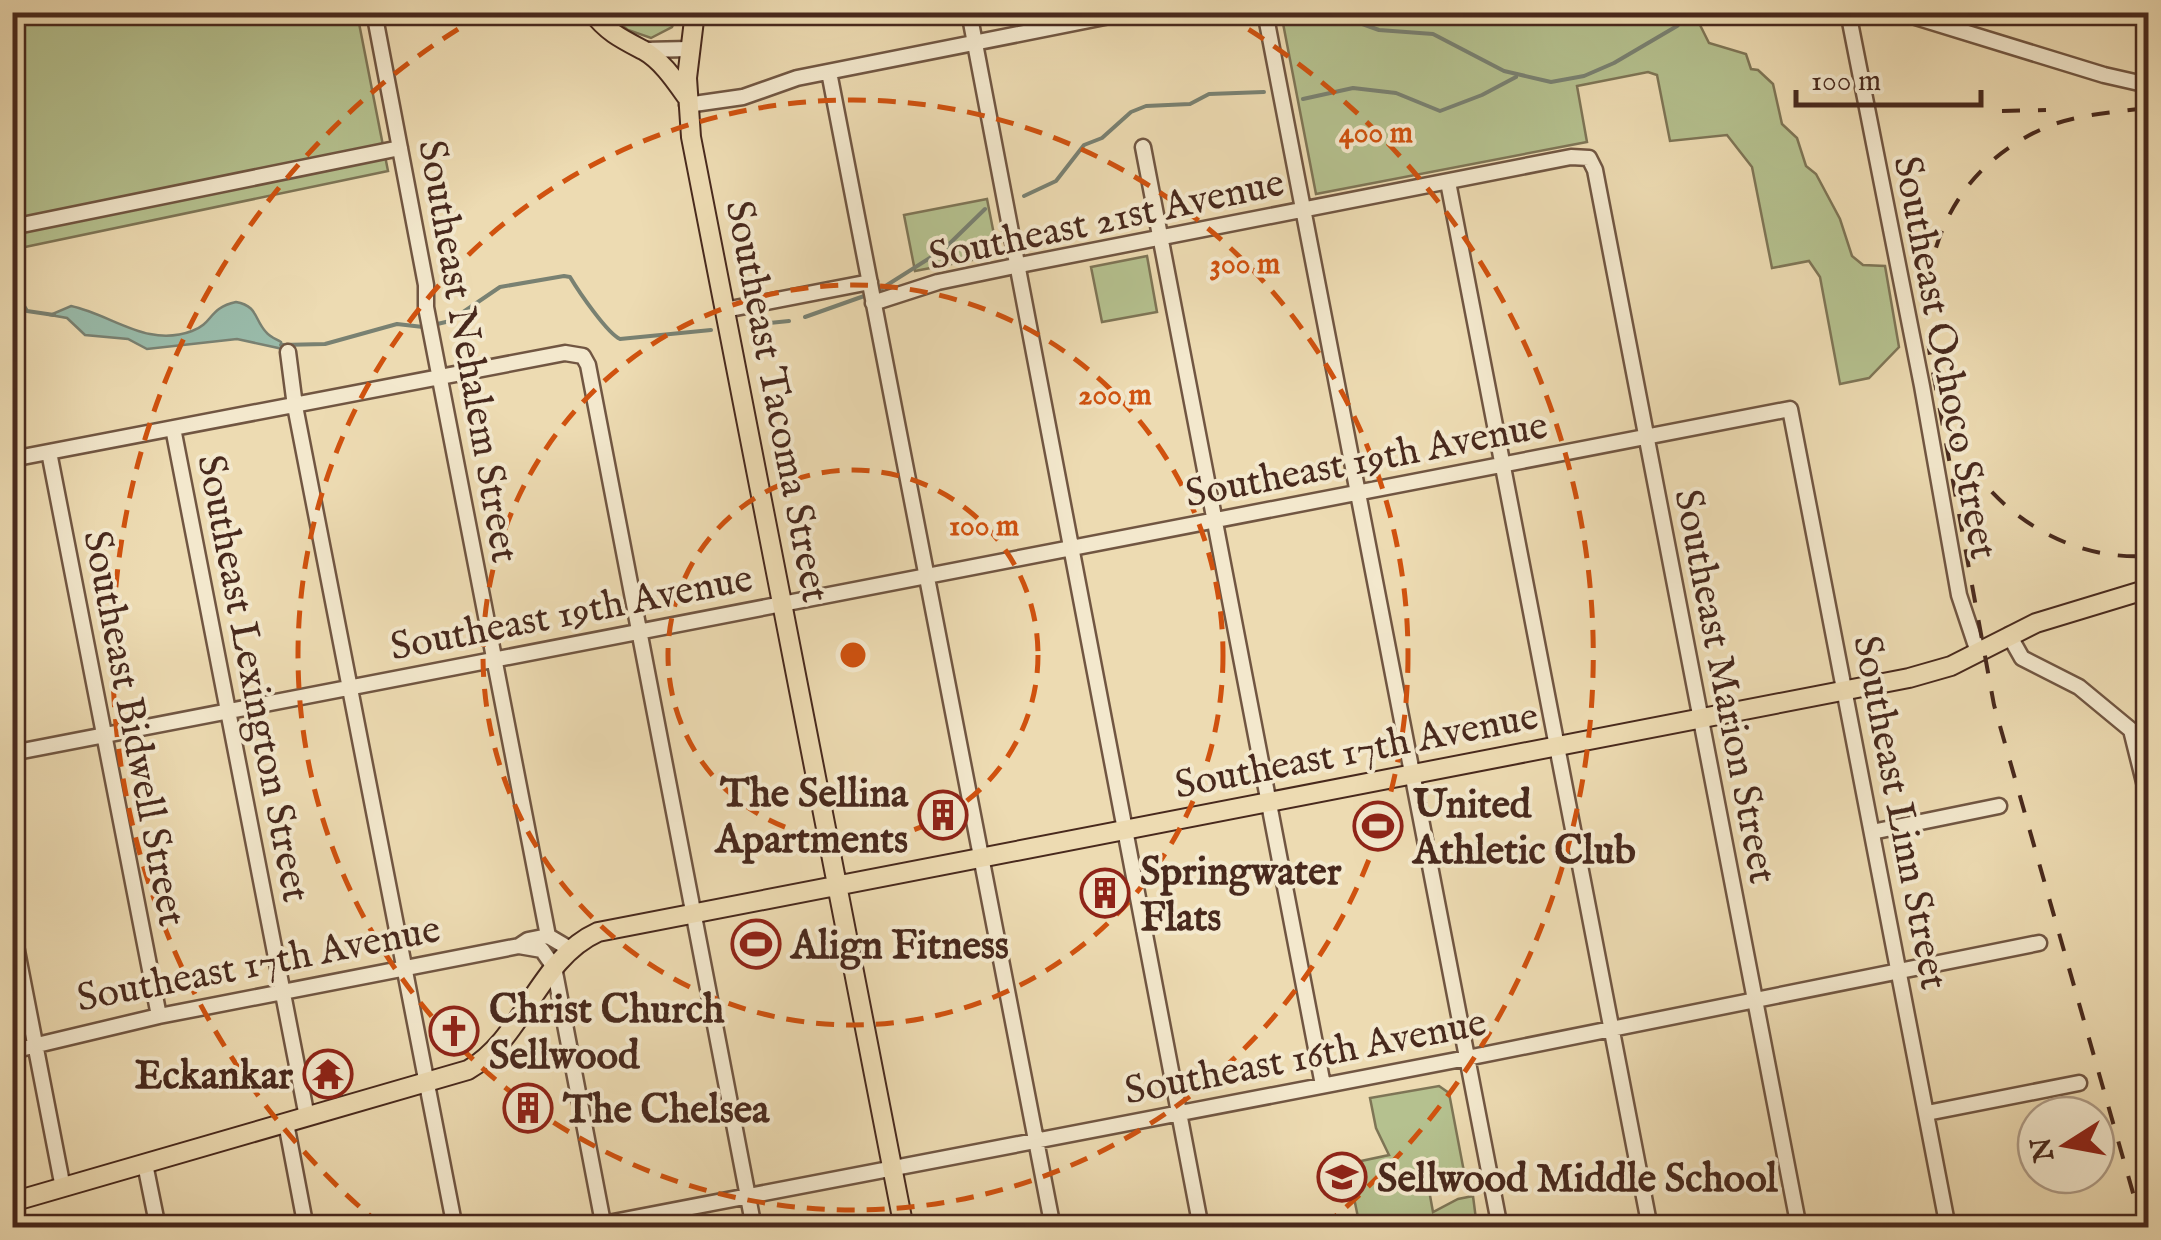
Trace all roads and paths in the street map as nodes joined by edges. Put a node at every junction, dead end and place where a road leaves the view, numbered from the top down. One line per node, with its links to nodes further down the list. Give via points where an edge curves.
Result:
1 (592, 12): 11 (main road, via 615,37)
2 (695, 12): 10 (main road, Southeast Tacoma Street)
3 (969, 12): 9 (street)
4 (1265, 12): 19 (street)
5 (1848, 12): 42 (street, Southeast Ochoco Street, via 1959,595)
6 (1899, 12): 13 (street)
7 (375, 13): 16 (street, Southeast Nehalem Street)
8 (1120, 13): 9 (street)
9 (974, 43): 12 (street); 22 (street)
10 (690, 49): 11 (street); 14 (main road, Southeast Tacoma Street)
11 (644, 50): 14 (main road, via 670,72)
12 (829, 72): 14 (street, via 743,97); 23 (street)
13 (2148, 85)
14 (687, 101): 24 (main road, Southeast Tacoma Street)
15 (1143, 147): 21 (street)
16 (400, 148): 20 (street); 26 (street, Southeast Nehalem Street)
17 (1589, 158): 18 (street, Southeast 21st Avenue); 30 (street, Southeast Marion Street)
18 (1448, 182): 19 (street, Southeast 21st Avenue); 33 (street)
19 (1304, 211): 21 (street, Southeast 21st Avenue); 34 (street)
20 (12, 227)
21 (1160, 238): 22 (street, Southeast 21st Avenue); 35 (street)
22 (1015, 266): 23 (street, Southeast 21st Avenue); 36 (street)
23 (871, 292): 24 (street, Southeast 21st Avenue); 37 (street)
24 (726, 310): 39 (main road, Southeast Tacoma Street)
25 (288, 352): 27 (street)
26 (440, 377): 27 (street); 40 (street, via 565,353 580,354 588,364); 43 (street, Southeast Nehalem Street)
27 (296, 406): 29 (street); 44 (street)
28 (1790, 409): 30 (street, Southeast 19th Avenue); 45 (street, Southeast Linn Street)
29 (174, 428): 31 (street); 46 (street, Southeast Lexington Street)
30 (1646, 437): 33 (street, Southeast 19th Avenue); 47 (street, Southeast Marion Street)
31 (49, 452): 32 (street); 49 (street, Southeast Bidwell Street)
32 (12, 459)
33 (1503, 464): 34 (street, Southeast 19th Avenue); 51 (street)
34 (1358, 492): 35 (street, Southeast 19th Avenue); 53 (street)
35 (1215, 521): 36 (street, Southeast 19th Avenue); 55 (street)
36 (1070, 548): 37 (street, Southeast 19th Avenue); 57 (street)
37 (926, 575): 39 (street, Southeast 19th Avenue); 59 (street)
38 (2148, 589): 41 (main road, Southeast 17th Avenue)
39 (782, 603): 40 (street, Southeast 19th Avenue); 60 (main road, Southeast Tacoma Street)
40 (639, 631): 43 (street, Southeast 19th Avenue); 61 (street)
41 (2009, 635): 42 (main road, Southeast 17th Avenue); 48 (street, via 2022,658 2079,687)
42 (1978, 652): 45 (main road, Southeast 17th Avenue, via 1933,672)
43 (494, 659): 44 (street, Southeast 19th Avenue); 63 (street, Southeast Nehalem Street)
44 (351, 686): 46 (street, Southeast 19th Avenue); 68 (street)
45 (1845, 690): 47 (main road, Southeast 17th Avenue); 58 (street, Southeast Linn Street)
46 (228, 710): 49 (street, Southeast 19th Avenue); 70 (street, Southeast Lexington Street)
47 (1701, 718): 51 (main road, Southeast 17th Avenue); 71 (street, Southeast Marion Street)
48 (2131, 730): 50 (street); 54 (street)
49 (105, 734): 52 (street, Southeast 19th Avenue); 72 (street, Southeast Bidwell Street)
50 (2148, 736)
51 (1557, 746): 53 (main road, Southeast 17th Avenue); 73 (street)
52 (12, 753)
53 (1413, 774): 55 (main road, Southeast 17th Avenue); 76 (street)
54 (2148, 798)
55 (1269, 801): 57 (main road, Southeast 17th Avenue); 79 (street)
56 (2000, 806): 58 (street)
57 (1125, 829): 59 (main road, Southeast 17th Avenue); 80 (street)
58 (1872, 832): 69 (street, Southeast Linn Street)
59 (982, 857): 60 (main road, Southeast 17th Avenue); 84 (street)
60 (838, 884): 61 (main road, Southeast 17th Avenue); 86 (main road, Southeast Tacoma Street)
61 (693, 912): 66 (main road, Southeast 17th Avenue, via 598,932); 88 (street)
62 (12, 925): 74 (street)
63 (548, 936): 65 (street, Southeast 17th Avenue); 66 (street)
64 (2039, 944): 69 (street, Southeast 16th Avenue)
65 (519, 946): 67 (street, via 542,950); 68 (street, Southeast 17th Avenue)
66 (570, 949): 67 (main road, Southeast 17th Avenue)
67 (554, 967): 77 (main road, Southeast 17th Avenue, via 485,1058); 90 (street)
68 (404, 968): 70 (street, Southeast 17th Avenue); 77 (street)
69 (1900, 972): 71 (street, Southeast 16th Avenue); 81 (street, Southeast Linn Street)
70 (282, 992): 72 (street, Southeast 17th Avenue); 82 (street, Southeast Lexington Street)
71 (1755, 1000): 73 (street, Southeast 16th Avenue); 101 (street, Southeast Marion Street)
72 (159, 1016): 74 (street, Southeast 17th Avenue)
73 (1612, 1027): 76 (street, Southeast 16th Avenue); 100 (street)
74 (36, 1045): 75 (street, Southeast 17th Avenue); 87 (street)
75 (12, 1052)
76 (1467, 1058): 79 (street, Southeast 16th Avenue); 99 (street)
77 (427, 1082): 82 (main road, Southeast 17th Avenue); 93 (street)
78 (2080, 1083): 81 (street)
79 (1323, 1085): 80 (street, Southeast 16th Avenue)
80 (1179, 1112): 84 (street, Southeast 16th Avenue); 98 (street)
81 (1927, 1113): 102 (street, Southeast Linn Street)
82 (307, 1117): 83 (main road, Southeast 17th Avenue)
83 (286, 1123): 85 (main road, Southeast 17th Avenue); 92 (street)
84 (1036, 1138): 86 (street, Southeast 16th Avenue); 97 (street)
85 (145, 1164): 87 (main road, Southeast 17th Avenue); 91 (street)
86 (892, 1167): 88 (street, Southeast 16th Avenue); 96 (main road, Southeast Tacoma Street)
87 (63, 1188): 89 (main road, Southeast 17th Avenue)
88 (748, 1196): 90 (street, Southeast 16th Avenue); 95 (street)
89 (12, 1202)
90 (604, 1225): 94 (street, Southeast 16th Avenue)
91 (158, 1228)
92 (306, 1228)
93 (455, 1228)
94 (582, 1228)
95 (754, 1228)
96 (904, 1228)
97 (1053, 1228)
98 (1201, 1228)
99 (1500, 1228)
100 (1650, 1228)
101 (1799, 1228)
102 (1948, 1228)

